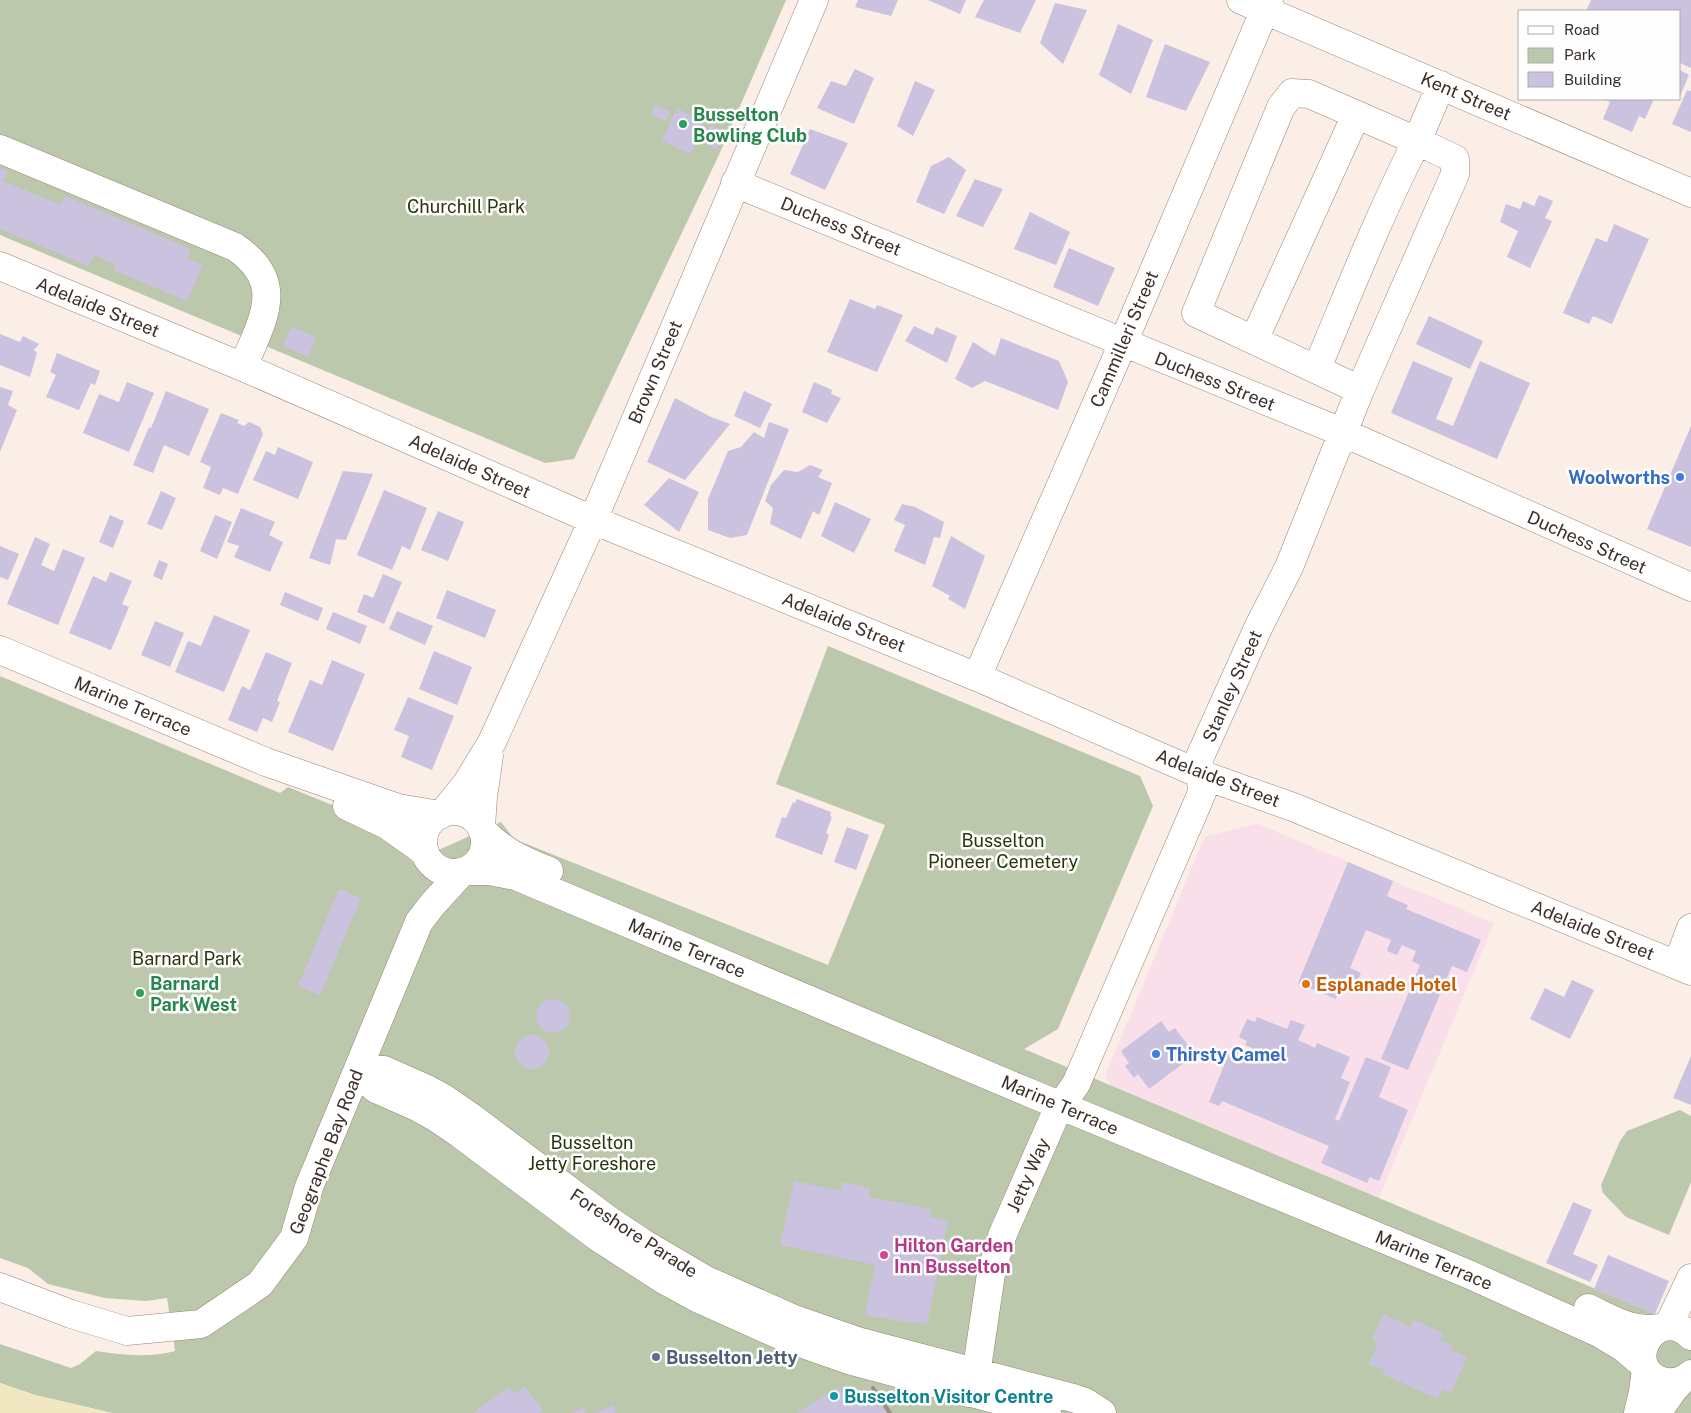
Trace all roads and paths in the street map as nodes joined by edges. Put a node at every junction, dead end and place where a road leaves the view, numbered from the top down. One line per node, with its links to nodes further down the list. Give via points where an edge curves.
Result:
1 (814, 0): 7 (street, Brown Street)
2 (1259, 3): 3 (street, Kent Street); 11 (street, Cammilleri Street)
3 (1441, 86): 5 (street); 8 (street, Kent Street)
4 (1356, 114): 5 (street); 10 (street); 10 (street, via 1309,94 1292,93 1281,107 1196,313)
5 (1417, 141): 13 (street, via 1370,240); 14 (street, Stanley Street, via 1455,159 1455,174)
6 (0, 149): 12 (street, via 246,254 261,274 267,299 266,312)
7 (735, 183): 11 (street, Duchess Street); 16 (street, Brown Street)
8 (1691, 193)
9 (0, 266): 12 (street, Adelaide Street)
10 (1254, 340): 13 (street)
11 (1123, 343): 15 (street, Duchess Street); 19 (street, Cammilleri Street)
12 (243, 367): 16 (street, Adelaide Street)
13 (1318, 368): 14 (street)
14 (1360, 390): 15 (street, Stanley Street)
15 (1344, 433): 17 (street, Duchess Street); 22 (street, Stanley Street, via 1289,567 1199,759)
16 (593, 520): 19 (street, Adelaide Street); 20 (street, Brown Street)
17 (1691, 587)
18 (0, 650): 21 (street, Marine Terrace)
19 (978, 677): 22 (street, Adelaide Street)
20 (492, 742): 23 (street, Brown Street); 24 (street, Brown Street, via 483,796)
21 (266, 762): 23 (street, Marine Terrace, via 398,808); 25 (street, Marine Terrace, via 387,825)
22 (1200, 774): 29 (street, Adelaide Street, via 1293,807); 31 (street, Stanley Street, via 1202,792 1078,1080)
23 (441, 814): 24 (street, via 460,812 468,815); 25 (street, via 424,834)
24 (482, 829): 26 (street, via 484,849 474,866); 31 (street, Marine Terrace, via 499,847 523,860)
25 (425, 852): 26 (street, via 430,861 445,871); 27 (street, Geographe Bay Road)
26 (464, 871): 27 (street, Geographe Bay Road); 31 (street, Marine Terrace, via 516,876)
27 (420, 922): 30 (street, Geographe Bay Road)
28 (1691, 928): 29 (street)
29 (1684, 968)
30 (358, 1070): 33 (street, Geographe Bay Road, via 309,1187 294,1238 260,1284 201,1324 127,1331); 37 (street, Foreshore Parade, via 376,1089 435,1117 598,1238 697,1298 852,1361)
31 (1066, 1098): 34 (street, Marine Terrace, via 1478,1259 1633,1328); 35 (street, Marine Terrace, via 1599,1333 1624,1348); 37 (street, Jetty Way, via 1056,1112 1002,1236 991,1274)
32 (1691, 1278): 34 (street)
33 (0, 1287)
34 (1673, 1330): 35 (street, via 1653,1332 1644,1344 1642,1358)
35 (1645, 1367): 36 (street, Marine Terrace, via 1658,1380 1666,1382); 40 (street)
36 (1687, 1378): 41 (street, via 1668,1396)
37 (972, 1382): 38 (street, Foreshore Parade); 39 (street, Foreshore Parade, via 1085,1402)
38 (1047, 1413)
39 (1102, 1413)
40 (1638, 1413)
41 (1657, 1413)

